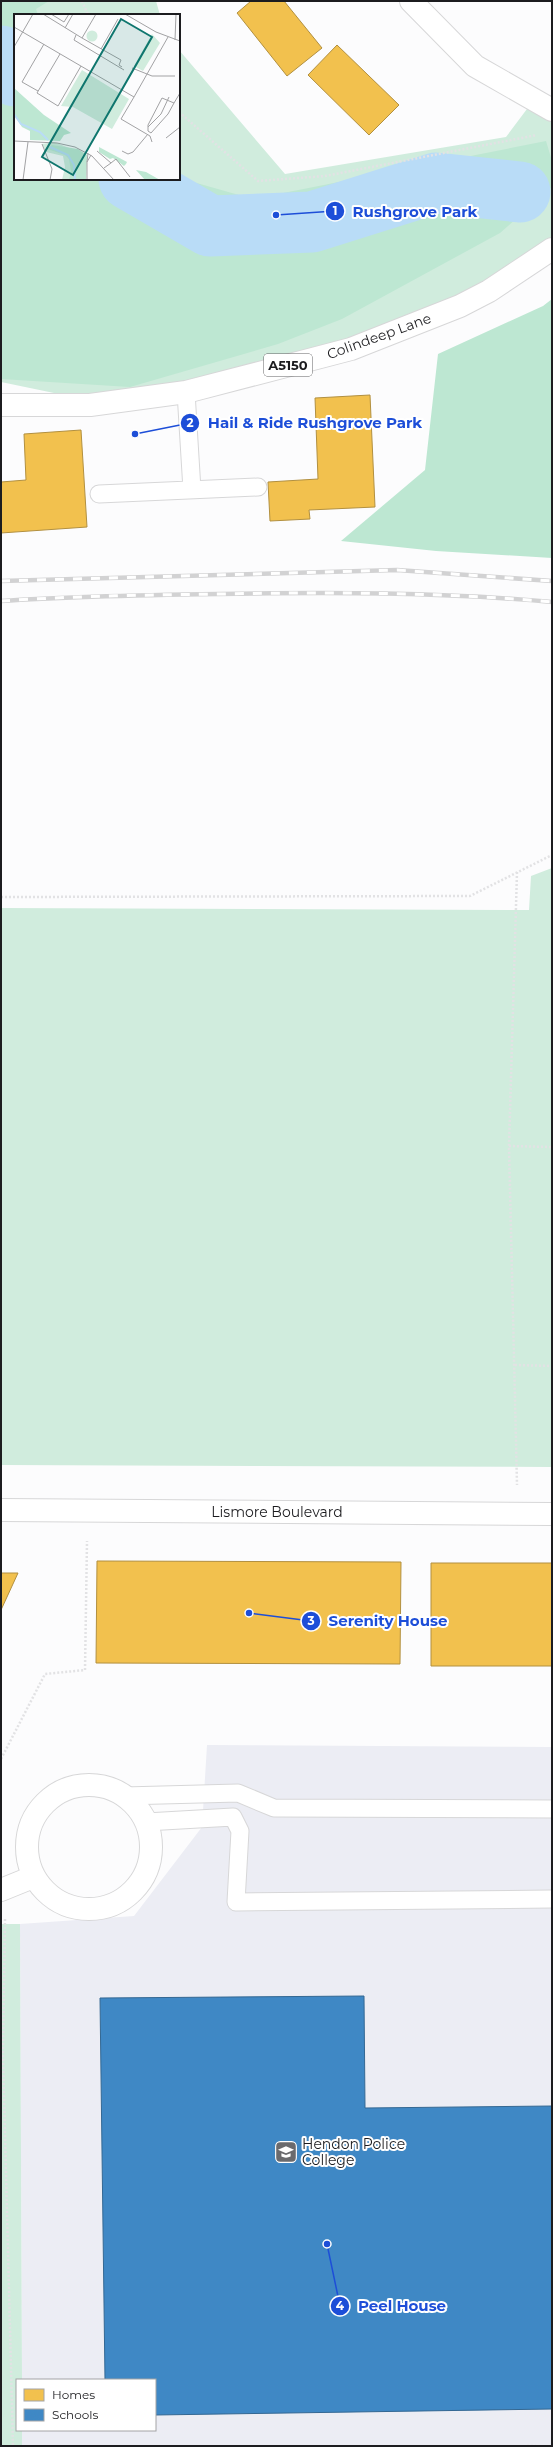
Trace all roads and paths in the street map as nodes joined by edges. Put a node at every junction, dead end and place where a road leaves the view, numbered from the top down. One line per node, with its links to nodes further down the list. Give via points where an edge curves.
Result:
1 (82, 1): 3 (path)
2 (411, 1): 4 (street, via 476,66)
3 (88, 14)
4 (552, 110)
5 (180, 113): 6 (path, via 258,181 325,176)
6 (538, 135)
7 (552, 249): 8 (street, Colindeep Lane / A5150, via 460,306 351,349)
8 (186, 392): 9 (street, Colindeep Lane / A5150, via 90,405); 11 (lane)
9 (1, 405)
10 (258, 487): 11 (lane)
11 (192, 490): 12 (lane)
12 (99, 494)
13 (552, 855): 14 (path)
14 (517, 872): 15 (path, via 470,896); 16 (path)
15 (1, 896)
16 (509, 1146): 17 (path); 18 (path)
17 (552, 1147)
18 (514, 1365): 19 (path); 22 (path)
19 (552, 1366)
20 (1, 1510): 21 (street, Lismore Boulevard)
21 (87, 1511): 22 (street, Lismore Boulevard); 24 (path, via 85,1670 45,1674)
22 (518, 1514): 23 (street, Lismore Boulevard)
23 (552, 1514)
24 (1, 1759)
25 (124, 1796): 26 (lane, via 238,1793 274,1808); 27 (street, via 137,1808); 28 (street, via 109,1788 76,1786 59,1792 45,1802 35,1815 28,1831 26,1848)
26 (552, 1809)
27 (146, 1822): 28 (street, via 151,1838 151,1856 146,1872 136,1889 120,1902 101,1908 81,1910 62,1904 47,1894); 30 (lane, via 233,1817 240,1831 236,1902)
28 (33, 1877): 29 (street)
29 (3, 1889): 31 (path)
30 (552, 1899)
31 (3, 1934): 32 (path, via 3,2055)
32 (13, 2446)
33 (527, 2446): 34 (path)
34 (536, 2446)

